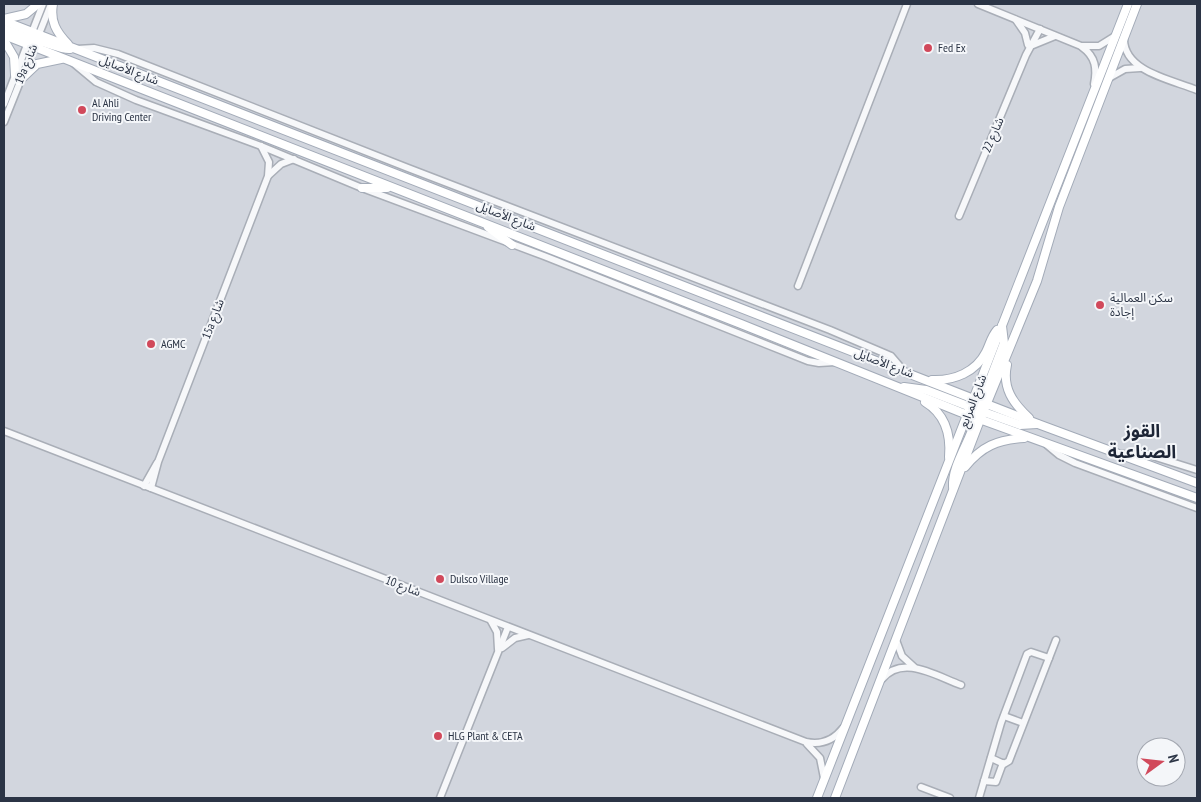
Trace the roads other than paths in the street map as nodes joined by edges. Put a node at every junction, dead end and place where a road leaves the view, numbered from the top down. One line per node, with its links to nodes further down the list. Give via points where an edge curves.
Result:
1 (38, 4): 9 (main road, via 26,14)
2 (44, 4): 16 (street)
3 (52, 4): 16 (street); 20 (main road, via 54,27)
4 (907, 4): 38 (street)
5 (978, 4): 8 (street)
6 (1128, 4): 13 (main road, شارع المرابع)
7 (1137, 4): 15 (main road, شارع المرابع)
8 (1015, 19): 10 (street); 18 (street)
9 (4, 20): 16 (main road, شارع الأصايل)
10 (1037, 28): 14 (street); 18 (street, شارع 22)
11 (4, 29): 16 (main road)
12 (4, 35): 16 (main road, شارع الأصايل)
13 (1116, 35): 19 (street, via 1099,46); 27 (main road, شارع المرابع)
14 (1055, 36): 18 (street); 19 (street)
15 (1124, 38): 23 (street, via 1129,58); 25 (main road, شارع المرابع)
16 (32, 39): 20 (main road, شارع الأصايل); 21 (main road, شارع الأصايل); 24 (street, 19a شارع)
17 (4, 40): 24 (main road, via 14,57)
18 (1030, 45): 35 (street, شارع 22)
19 (1081, 46): 27 (street, via 1095,65)
20 (73, 49): 42 (main road, شارع الأصايل); 42 (street, via 94,48 118,54 770,306 891,356)
21 (64, 59): 22 (main road, شارع الأصايل); 24 (main road, via 37,64)
22 (72, 62): 30 (street, via 89,78 116,92); 34 (main road, شارع الأصايل)
23 (1141, 68): 25 (street, via 1125,68); 26 (street)
24 (17, 78): 28 (street, 19a شارع); 29 (street, 19a شارع)
25 (1109, 78): 40 (main road, شارع المرابع, via 1059,207 1037,281)
26 (1197, 90)
27 (1091, 97): 39 (main road, شارع المرابع)
28 (4, 104)
29 (4, 122)
30 (261, 146): 31 (street); 32 (street, 15a شارع, via 268,158)
31 (294, 159): 32 (street, via 281,164); 33 (street)
32 (268, 176): 51 (street, 15a شارع)
33 (362, 188): 34 (main road); 37 (street)
34 (393, 188): 36 (main road, شارع الأصايل)
35 (959, 216)
36 (485, 224): 37 (main road); 41 (main road, شارع الأصايل)
37 (512, 244): 41 (street, via 802,359)
38 (798, 286)
39 (1002, 326): 43 (main road, via 971,370 948,380); 45 (main road, شارع المرابع)
40 (1009, 352): 45 (main road, شارع المرابع); 46 (main road, via 1008,390 1015,404)
41 (835, 362): 44 (main road, شارع الأصايل)
42 (903, 370): 43 (main road, شارع الأصايل)
43 (926, 379): 45 (main road, شارع الأصايل)
44 (896, 387): 45 (main road, شارع الأصايل); 52 (main road, via 930,406 943,420 950,442)
45 (978, 410): 46 (main road, شارع الأصايل); 48 (main road, شارع الأصايل); 52 (main road, شارع المرابع); 54 (main road, شارع المرابع); 58 (main road, via 953,474)
46 (1035, 423): 50 (main road, شارع الأصايل)
47 (4, 431): 56 (street, شارع 10)
48 (1027, 437): 49 (main road, شارع الأصايل); 54 (main road, via 990,444 976,454)
49 (1047, 445): 59 (main road, شارع الأصايل); 60 (street, via 1075,463)
50 (1122, 454): 53 (street, via 1146,454); 55 (main road, شارع الأصايل)
51 (158, 462): 56 (street, 15a شارع); 57 (street, 15a شارع)
52 (948, 466): 73 (main road, شارع المرابع)
53 (1197, 470)
54 (961, 472): 58 (main road, شارع المرابع)
55 (1197, 482)
56 (144, 486): 57 (street, شارع 10)
57 (151, 488): 61 (street, شارع 10)
58 (953, 491): 64 (main road, شارع المرابع)
59 (1197, 498)
60 (1197, 508)
61 (490, 620): 62 (street, شارع 10); 66 (street, via 497,632)
62 (508, 627): 63 (street, شارع 10); 66 (street)
63 (529, 635): 66 (street, via 511,640); 74 (street, شارع 10)
64 (896, 640): 68 (street, via 902,656); 69 (main road, شارع المرابع)
65 (1056, 640): 67 (street)
66 (498, 653): 80 (street)
67 (1049, 658): 71 (street, via 1028,653); 72 (street)
68 (915, 668): 69 (street, via 897,668); 70 (street)
69 (880, 682): 82 (main road, شارع المرابع)
70 (961, 685)
71 (1004, 716): 72 (street); 75 (street)
72 (1023, 723): 76 (street, via 1009,761)
73 (844, 727): 74 (street, شارع 10, via 824,742); 77 (main road, شارع المرابع)
74 (801, 741): 77 (street, شارع 10, via 820,758)
75 (991, 758): 76 (street); 78 (street)
76 (1003, 764): 78 (street, via 996,782)
77 (824, 780): 81 (main road, شارع المرابع)
78 (984, 781): 84 (street)
79 (921, 787): 83 (street)
80 (440, 798)
81 (817, 798)
82 (834, 798)
83 (950, 798)
84 (979, 798)

